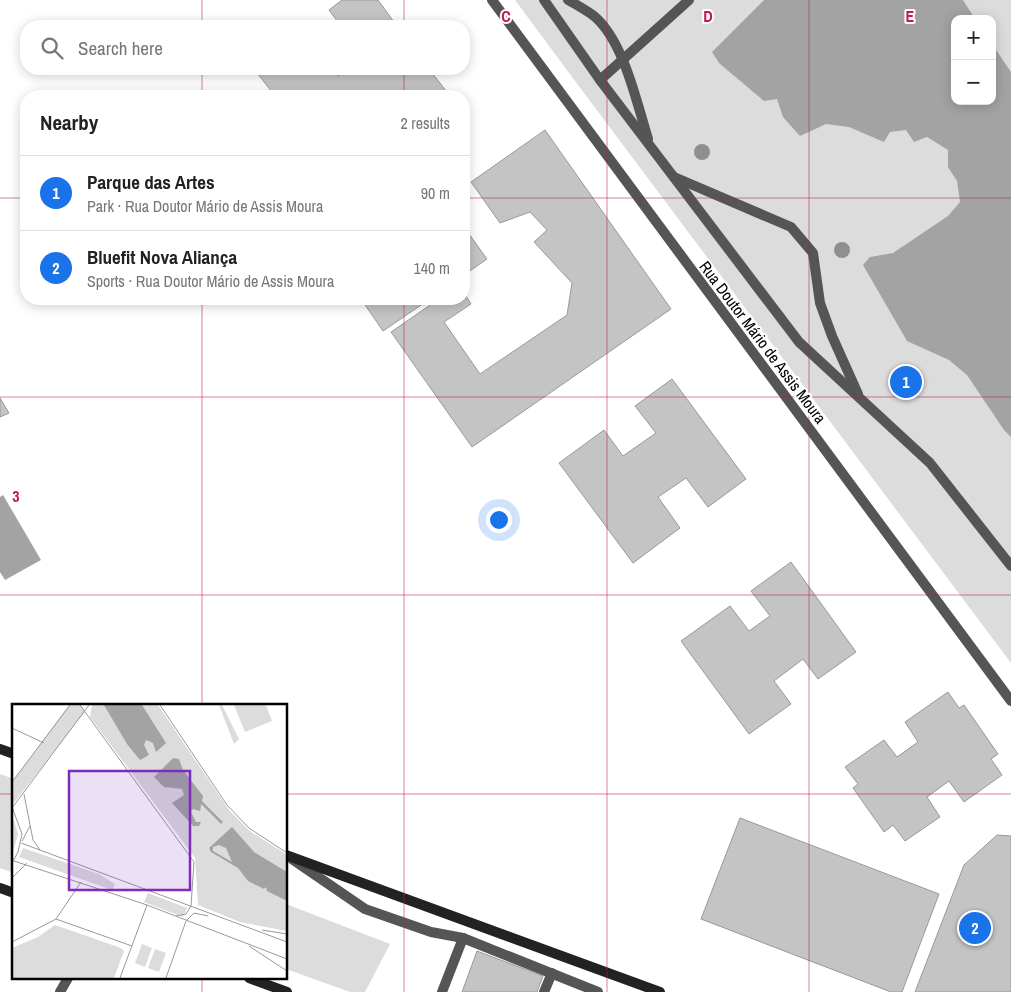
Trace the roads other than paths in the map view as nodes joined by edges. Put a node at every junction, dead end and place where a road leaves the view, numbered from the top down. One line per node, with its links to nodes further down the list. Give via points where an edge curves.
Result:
1 (492, 0): 11 (street, Rua Doutor Mário de Assis Moura)
2 (544, 0): 6 (street)
3 (568, 0): 5 (street, via 595,17)
4 (689, 0): 5 (street)
5 (623, 60): 6 (street); 7 (street)
6 (600, 80): 7 (street)
7 (650, 146): 8 (street)
8 (673, 176): 9 (street, via 799,342); 9 (street, via 790,227 814,253 820,303)
9 (860, 399): 10 (street, via 930,463)
10 (1011, 566)
11 (1011, 701)
12 (0, 749): 13 (main road)
13 (12, 753)
14 (288, 856): 18 (street, via 365,909 431,932)
15 (288, 856): 27 (main road)
16 (0, 888): 17 (main road)
17 (12, 892)
18 (463, 938): 19 (street); 24 (street)
19 (552, 973): 25 (street); 26 (street)
20 (67, 980): 22 (street)
21 (254, 980): 23 (main road)
22 (60, 992)
23 (287, 992)
24 (442, 992)
25 (544, 992)
26 (598, 992)
27 (660, 992)

